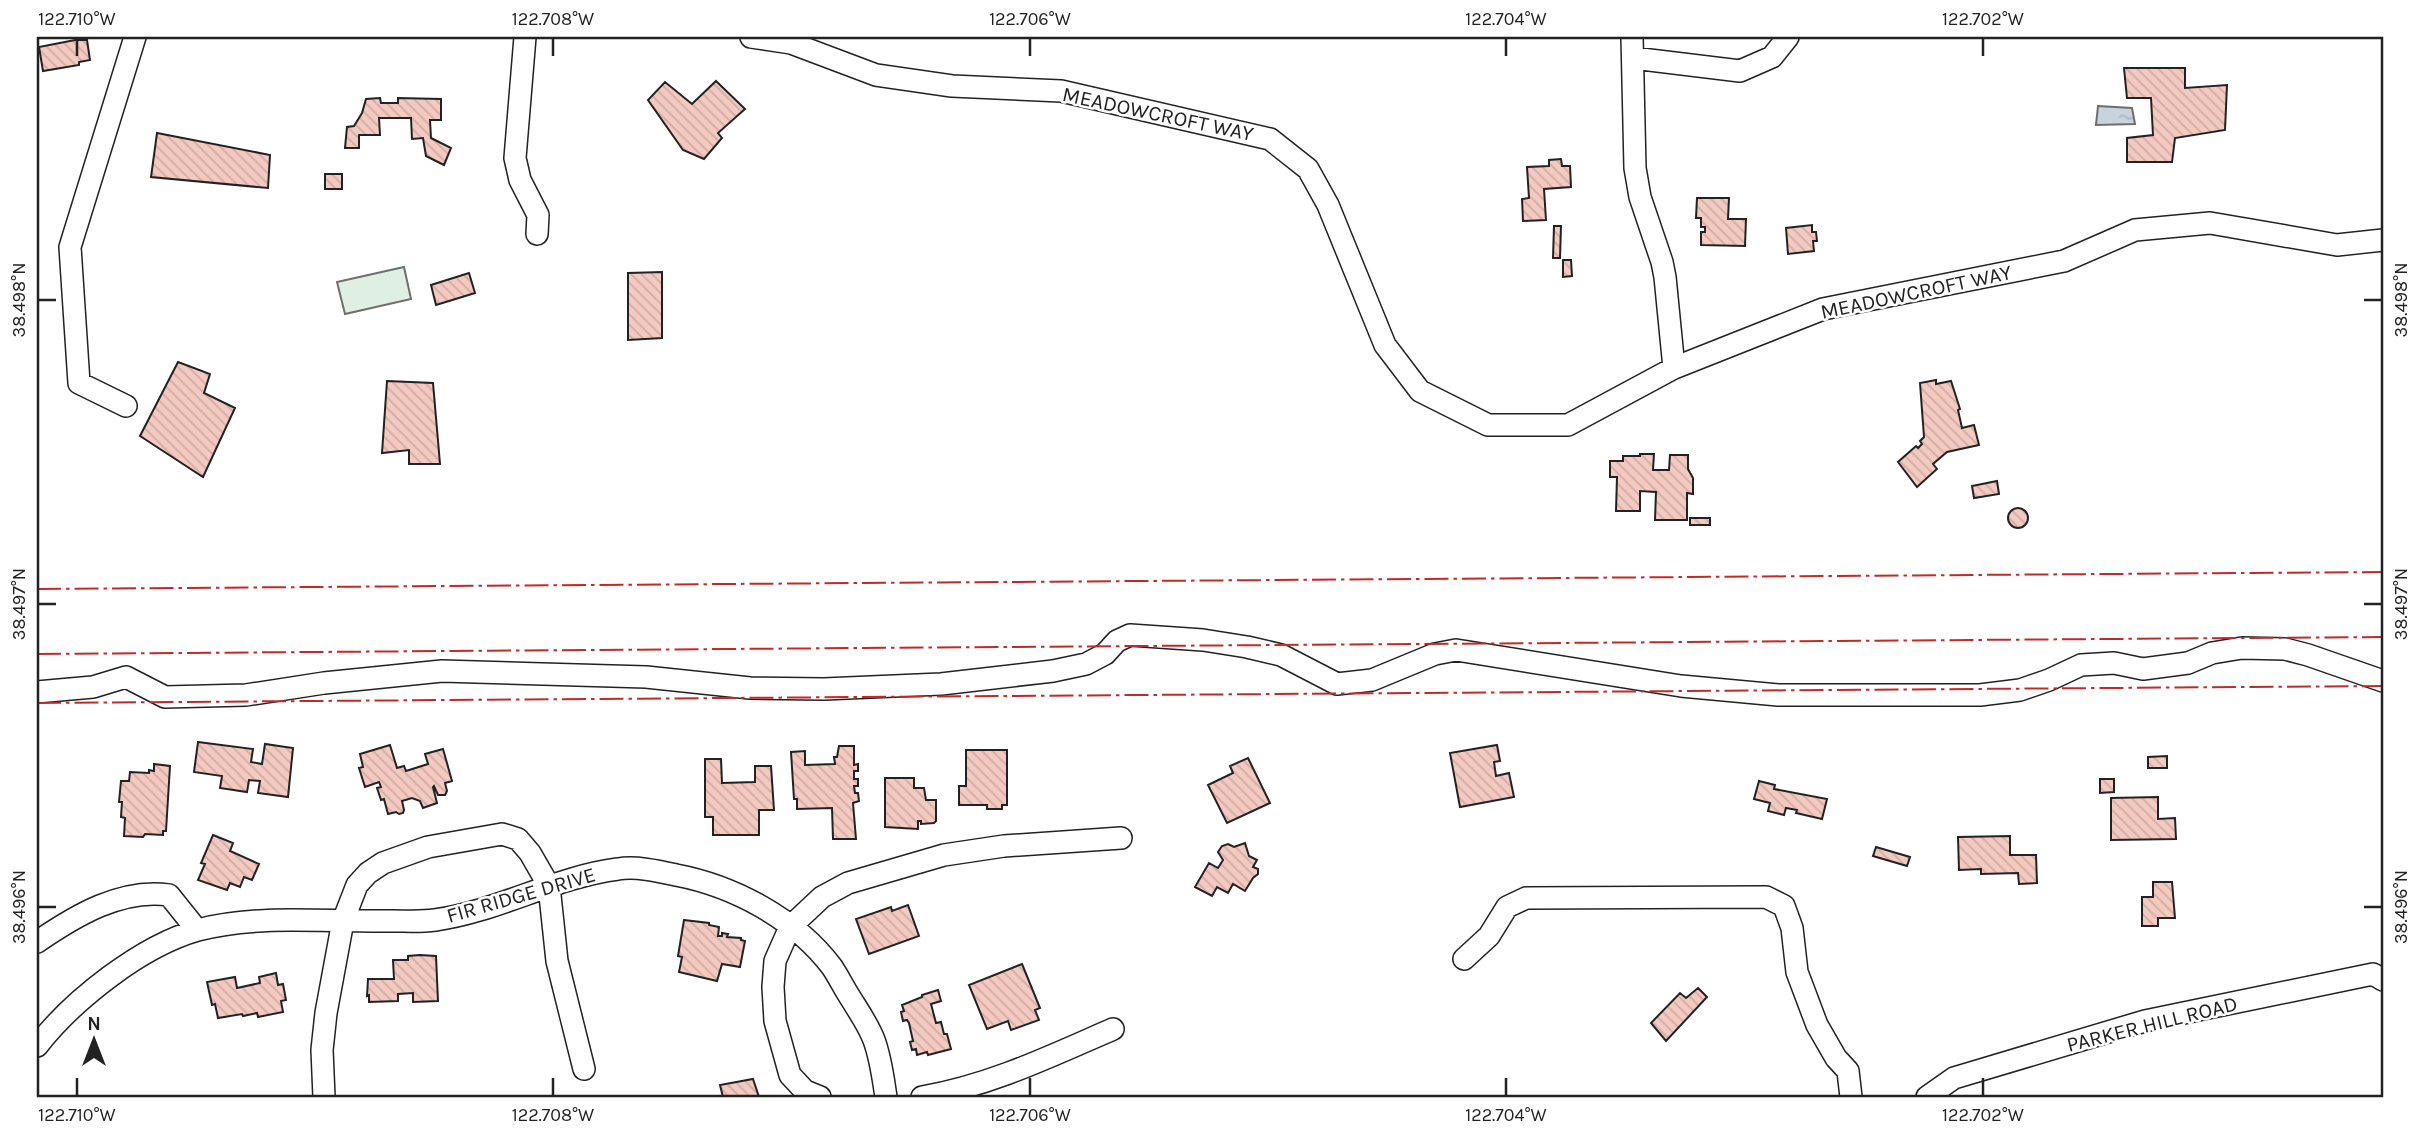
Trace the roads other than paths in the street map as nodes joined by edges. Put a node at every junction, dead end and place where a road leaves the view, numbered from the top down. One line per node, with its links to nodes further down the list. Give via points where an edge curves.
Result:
1 (135, 37): 9 (street, via 70,247 79,383)
2 (525, 37): 6 (street, via 515,158 520,180 538,215)
3 (751, 37): 8 (street, MEADOWCROFT WAY, via 791,43 876,75 953,86 1061,92 1270,139 1308,169 1328,205 1385,345 1413,382 1420,391 1488,425 1568,425)
4 (1788, 37): 5 (street, via 1772,57 1740,71)
5 (1632, 47): 8 (street, via 1635,168 1665,277)
6 (537, 234)
7 (2383, 240): 8 (street, MEADOWCROFT WAY, via 2337,245 2210,223 2135,230 2064,261 1824,309)
8 (1674, 368)
9 (126, 406)
10 (2383, 681): 11 (street, via 2308,654 2242,648 2143,669 2114,663 2081,666 2020,690 1980,695 1778,695 1681,686 1456,650 1372,680 1337,684 1281,655 1203,640 1130,635 1086,664 941,684 750,688 646,677 442,671 246,695 165,697 126,677 93,687)
11 (37, 692)
12 (1121, 838): 15 (street, via 944,855 848,883 822,897)
13 (549, 886): 14 (street, FIR RIDGE DRIVE, via 485,909 433,920); 14 (street, via 518,839 502,834 428,847 383,863 357,885); 15 (street, FIR RIDGE DRIVE, via 622,868 657,871 727,890); 22 (street, via 557,961)
14 (343, 921): 16 (street, FIR RIDGE DRIVE, via 289,920); 23 (street, via 324,1025)
15 (790, 926): 24 (street, via 775,961 775,1021 790,1075 805,1091); 25 (street, FIR RIDGE DRIVE, via 832,967 861,1015 874,1039)
16 (197, 930): 17 (street, via 169,895 149,892 102,904); 21 (street, FIR RIDGE DRIVE, via 149,951 113,975 86,995)
17 (37, 942)
18 (1464, 959): 27 (street, via 1489,936 1507,907 1526,898 1766,897 1784,906 1792,928 1797,972 1816,1025 1848,1072)
19 (2383, 980): 28 (street, PARKER HILL ROAD, via 2373,974 2145,1021 1954,1078)
20 (1113, 1029): 26 (street, via 1005,1075)
21 (37, 1046)
22 (584, 1069)
23 (324, 1097)
24 (820, 1097)
25 (886, 1097)
26 (922, 1097)
27 (1851, 1097)
28 (1927, 1097)

